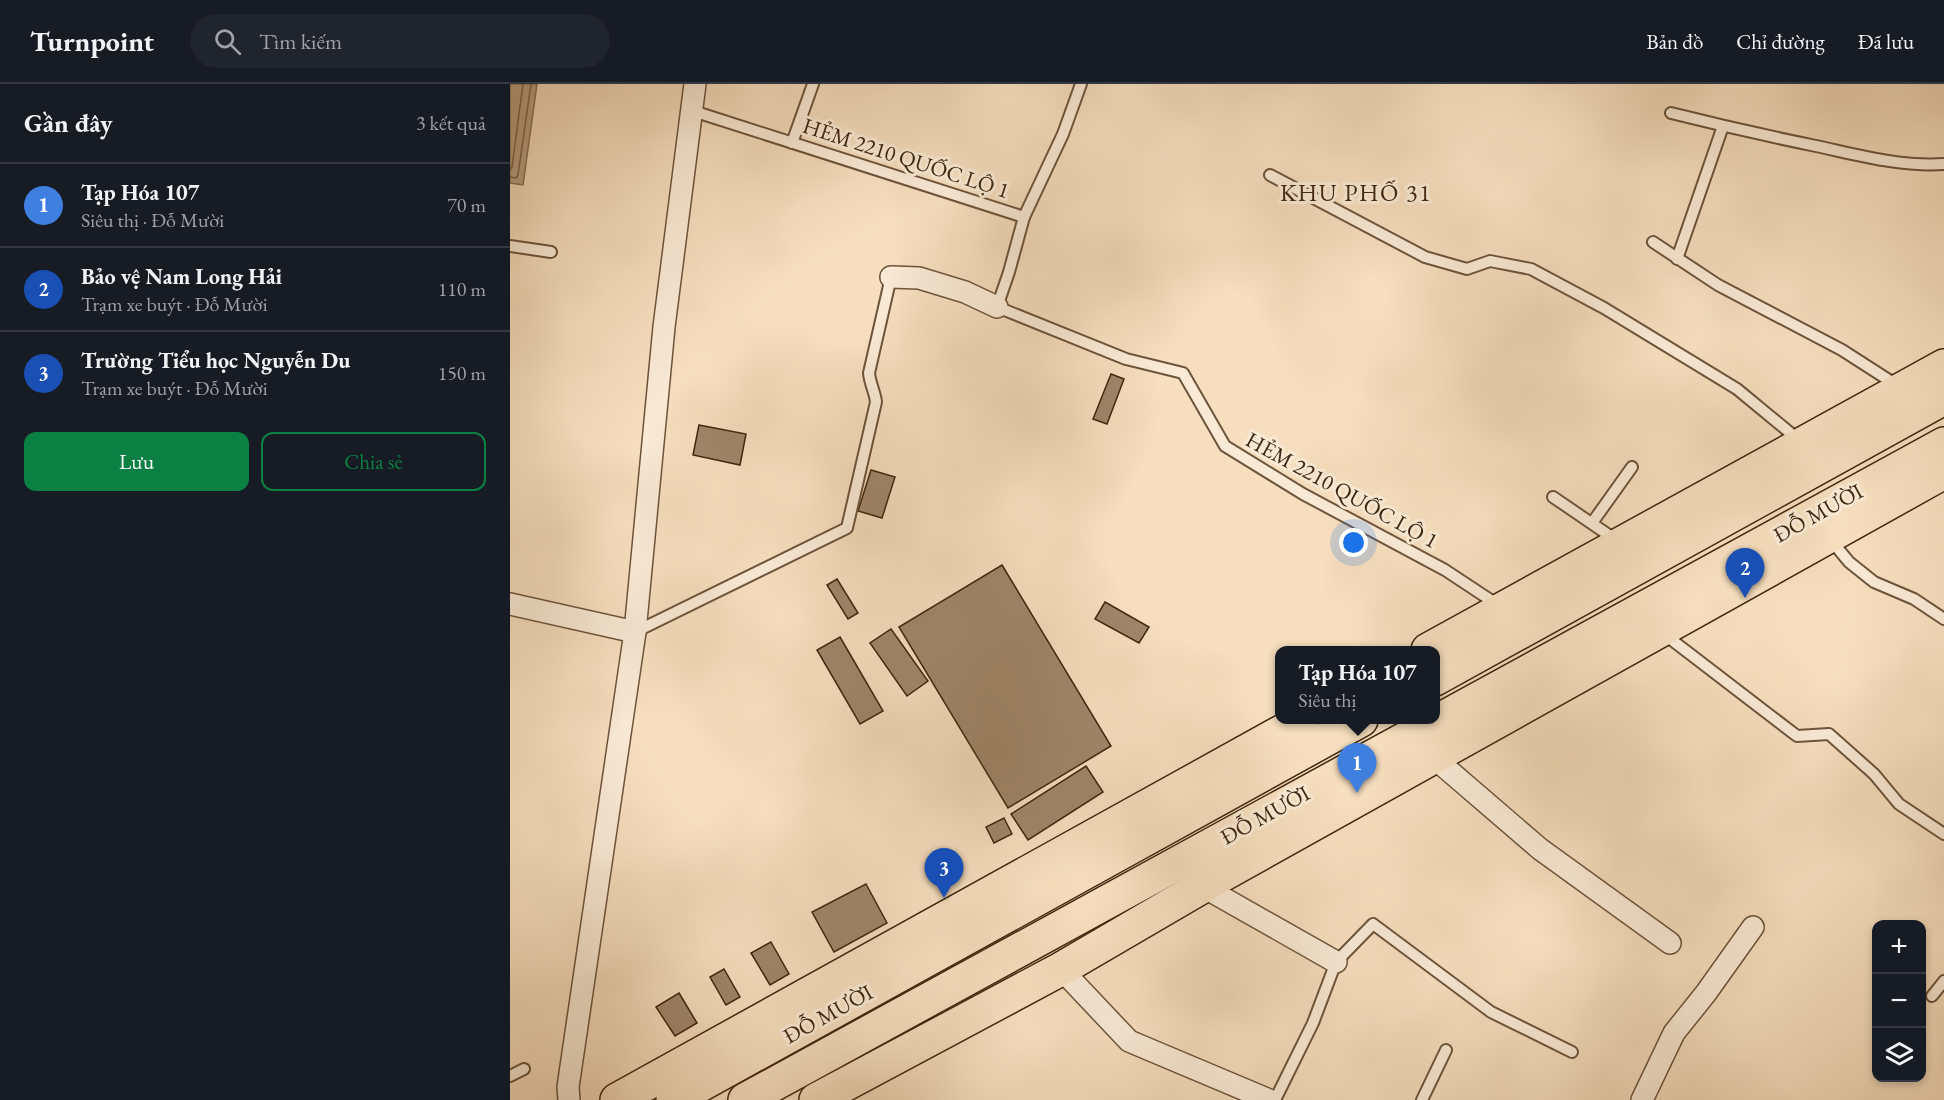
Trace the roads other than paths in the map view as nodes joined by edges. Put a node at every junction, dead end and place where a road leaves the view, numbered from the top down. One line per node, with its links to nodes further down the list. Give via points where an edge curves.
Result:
1 (695, 84): 4 (street)
2 (813, 84): 7 (lane)
3 (1081, 84): 10 (lane, via 1063,134)
4 (693, 111): 7 (lane, HẺM 2210 QUỐC LỘ 1); 32 (street, via 664,327)
5 (1671, 113): 6 (lane)
6 (1724, 126): 8 (lane, via 1897,162); 14 (lane)
7 (792, 143): 10 (lane, HẺM 2210 QUỐC LỘ 1)
8 (1944, 164)
9 (1270, 175): 20 (lane, via 1425,257 1467,269 1490,261 1531,269 1604,308 1737,389)
10 (1024, 217): 16 (lane, HẺM 2210 QUỐC LỘ 1)
11 (1653, 242): 14 (lane)
12 (510, 246): 13 (lane)
13 (551, 252)
14 (1677, 259): 18 (lane, via 1842,350)
15 (891, 277): 16 (street, via 919,278); 32 (lane, via 869,373 876,402 847,528)
16 (997, 307): 29 (lane, HẺM 2210 QUỐC LỘ 1, via 1126,359 1183,373 1225,446 1303,494 1444,570)
17 (1944, 366): 18 (highway)
18 (1903, 389): 20 (highway)
19 (1944, 398): 34 (highway, ĐỖ MƯỜI)
20 (1803, 444): 27 (highway)
21 (1944, 444): 35 (highway, ĐỖ MƯỜI)
22 (1632, 467): 25 (lane)
23 (1944, 472): 26 (highway, ĐỖ MƯỜI)
24 (1553, 497): 25 (lane)
25 (1592, 523): 27 (lane)
26 (1828, 537): 30 (lane, via 1849,562 1874,582 1914,599); 31 (highway, ĐỖ MƯỜI)
27 (1621, 544): 29 (highway)
28 (510, 604): 32 (street)
29 (1504, 609): 33 (highway)
30 (1944, 619)
31 (1659, 630): 39 (highway, ĐỖ MƯỜI); 40 (lane, via 1797,736 1829,734 1874,774 1899,804)
32 (635, 632): 54 (street)
33 (1437, 646)
34 (1440, 676)
35 (1440, 720)
36 (1297, 724): 55 (highway, ĐỖ MƯỜI)
37 (1355, 724): 56 (highway, ĐỖ MƯỜI)
38 (1433, 724): 52 (highway, ĐỖ MƯỜI)
39 (1433, 757): 41 (highway, ĐỖ MƯỜI); 43 (street, via 1540,849)
40 (1944, 834)
41 (1202, 886): 44 (street); 45 (highway, ĐỖ MƯỜI)
42 (1753, 927): 53 (street, via 1674,1033)
43 (1670, 943)
44 (1336, 962): 49 (lane, via 1373,924 1491,1012); 59 (lane, via 1313,1023)
45 (1061, 969): 57 (highway, ĐỖ MƯỜI); 58 (street, via 1129,1041)
46 (1944, 981): 47 (lane)
47 (1932, 996)
48 (1446, 1050): 60 (lane)
49 (1572, 1052)
50 (524, 1069): 51 (lane)
51 (510, 1076)
52 (752, 1097)
53 (1646, 1099)
54 (569, 1100)
55 (617, 1100)
56 (673, 1100)
57 (816, 1100)
58 (1269, 1100)
59 (1275, 1100)
60 (1422, 1100)

